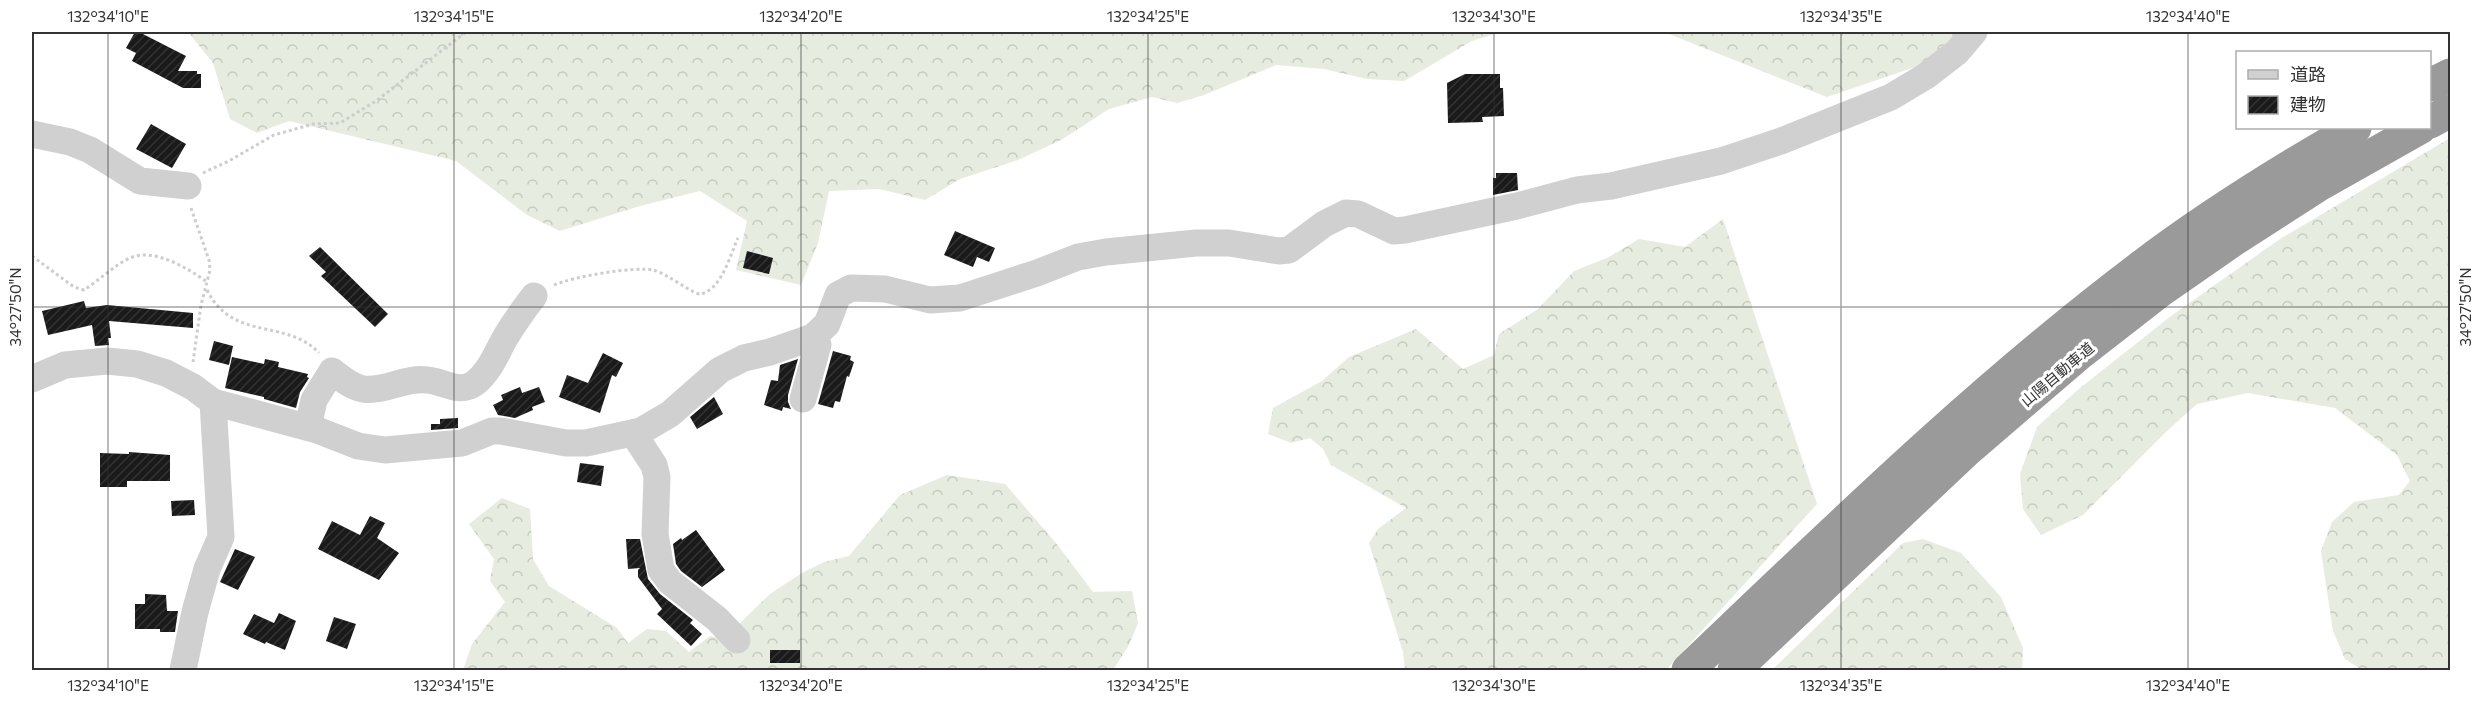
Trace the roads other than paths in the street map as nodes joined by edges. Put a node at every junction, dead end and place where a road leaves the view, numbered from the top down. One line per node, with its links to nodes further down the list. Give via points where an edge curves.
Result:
1 (1974, 32): 11 (street, via 1949,58 1891,97 1721,161 1405,230 1394,231 1358,214 1346,213 1289,250 1279,252 1229,243 1114,251 1078,257 960,298 930,300 885,290 850,288 838,295 827,324)
2 (2451, 75): 3 (highway)
3 (2431, 85)
4 (2451, 111): 5 (highway)
5 (2431, 121)
6 (2353, 129): 19 (highway, 山陽自動車道, via 2302,158 2152,259 2058,333 1947,427)
7 (2418, 129): 20 (highway, 山陽自動車道, via 2319,185 2232,241 2079,354 1966,451)
8 (32, 134): 9 (street, via 90,150 140,181)
9 (188, 186)
10 (534, 296): 15 (street, via 490,367 469,388 415,379 362,389 332,370 314,400)
11 (813, 337): 14 (street, via 818,345); 16 (street, via 744,358 720,370 670,414)
12 (32, 379): 13 (street, via 65,364 107,361 137,364 166,373)
13 (203, 394): 15 (street); 18 (street, via 221,537 207,569)
14 (803, 399)
15 (308, 427): 16 (street, via 358,447 385,450 462,443 501,430 566,443)
16 (633, 433): 17 (street, via 654,465 657,477 655,534 661,570)
17 (737, 640)
18 (183, 670)
19 (1688, 670)
20 (1734, 670)

